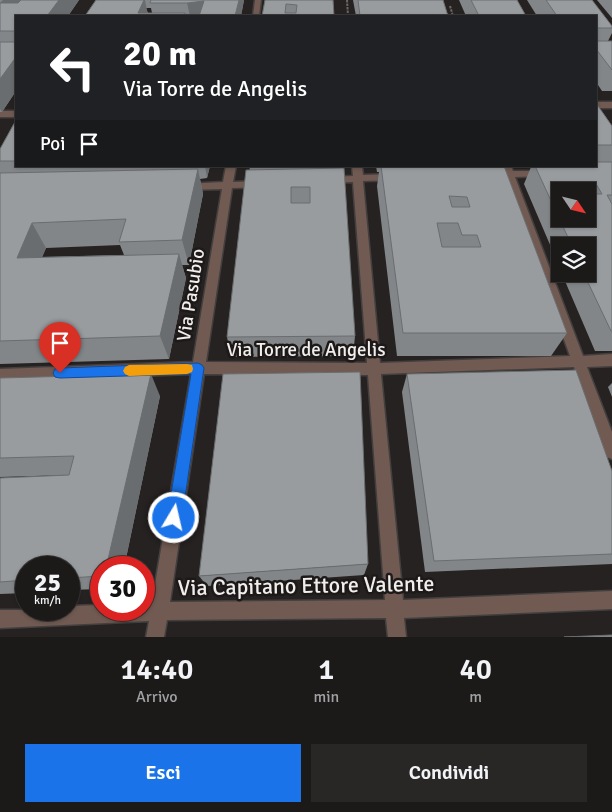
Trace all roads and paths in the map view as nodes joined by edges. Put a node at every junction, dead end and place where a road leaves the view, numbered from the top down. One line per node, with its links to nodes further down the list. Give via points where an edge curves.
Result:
1 (258, 0): 4 (street)
2 (347, 0): 5 (path)
3 (450, 6): 6 (path)
4 (256, 15)
5 (348, 15)
6 (453, 15)
7 (612, 105): 8 (street)
8 (597, 106)
9 (597, 107): 12 (street)
10 (0, 114): 11 (street)
11 (15, 114)
12 (602, 114)
13 (231, 167): 21 (street, Via Pasubio)
14 (507, 170): 16 (street); 17 (street); 24 (street)
15 (358, 172): 18 (street); 19 (street); 26 (street)
16 (556, 173)
17 (480, 174)
18 (405, 177)
19 (321, 180)
20 (274, 183): 21 (street)
21 (228, 186): 22 (street); 25 (street, Via Pasubio)
22 (178, 187)
23 (612, 360): 24 (street, Via Torre de Angelis)
24 (578, 361): 26 (street, Via Torre de Angelis); 28 (street)
25 (198, 368): 26 (street, Via Torre de Angelis); 27 (street, Via Torre de Angelis); 31 (street, Via Pasubio)
26 (374, 369): 30 (street)
27 (0, 375)
28 (612, 452)
29 (612, 600): 30 (street, Via Capitano Ettore Valente)
30 (394, 609): 31 (street, Via Capitano Ettore Valente); 34 (street)
31 (159, 611): 32 (street, Via Capitano Ettore Valente); 33 (street, Via Pasubio)
32 (0, 619)
33 (155, 637)
34 (397, 637)

